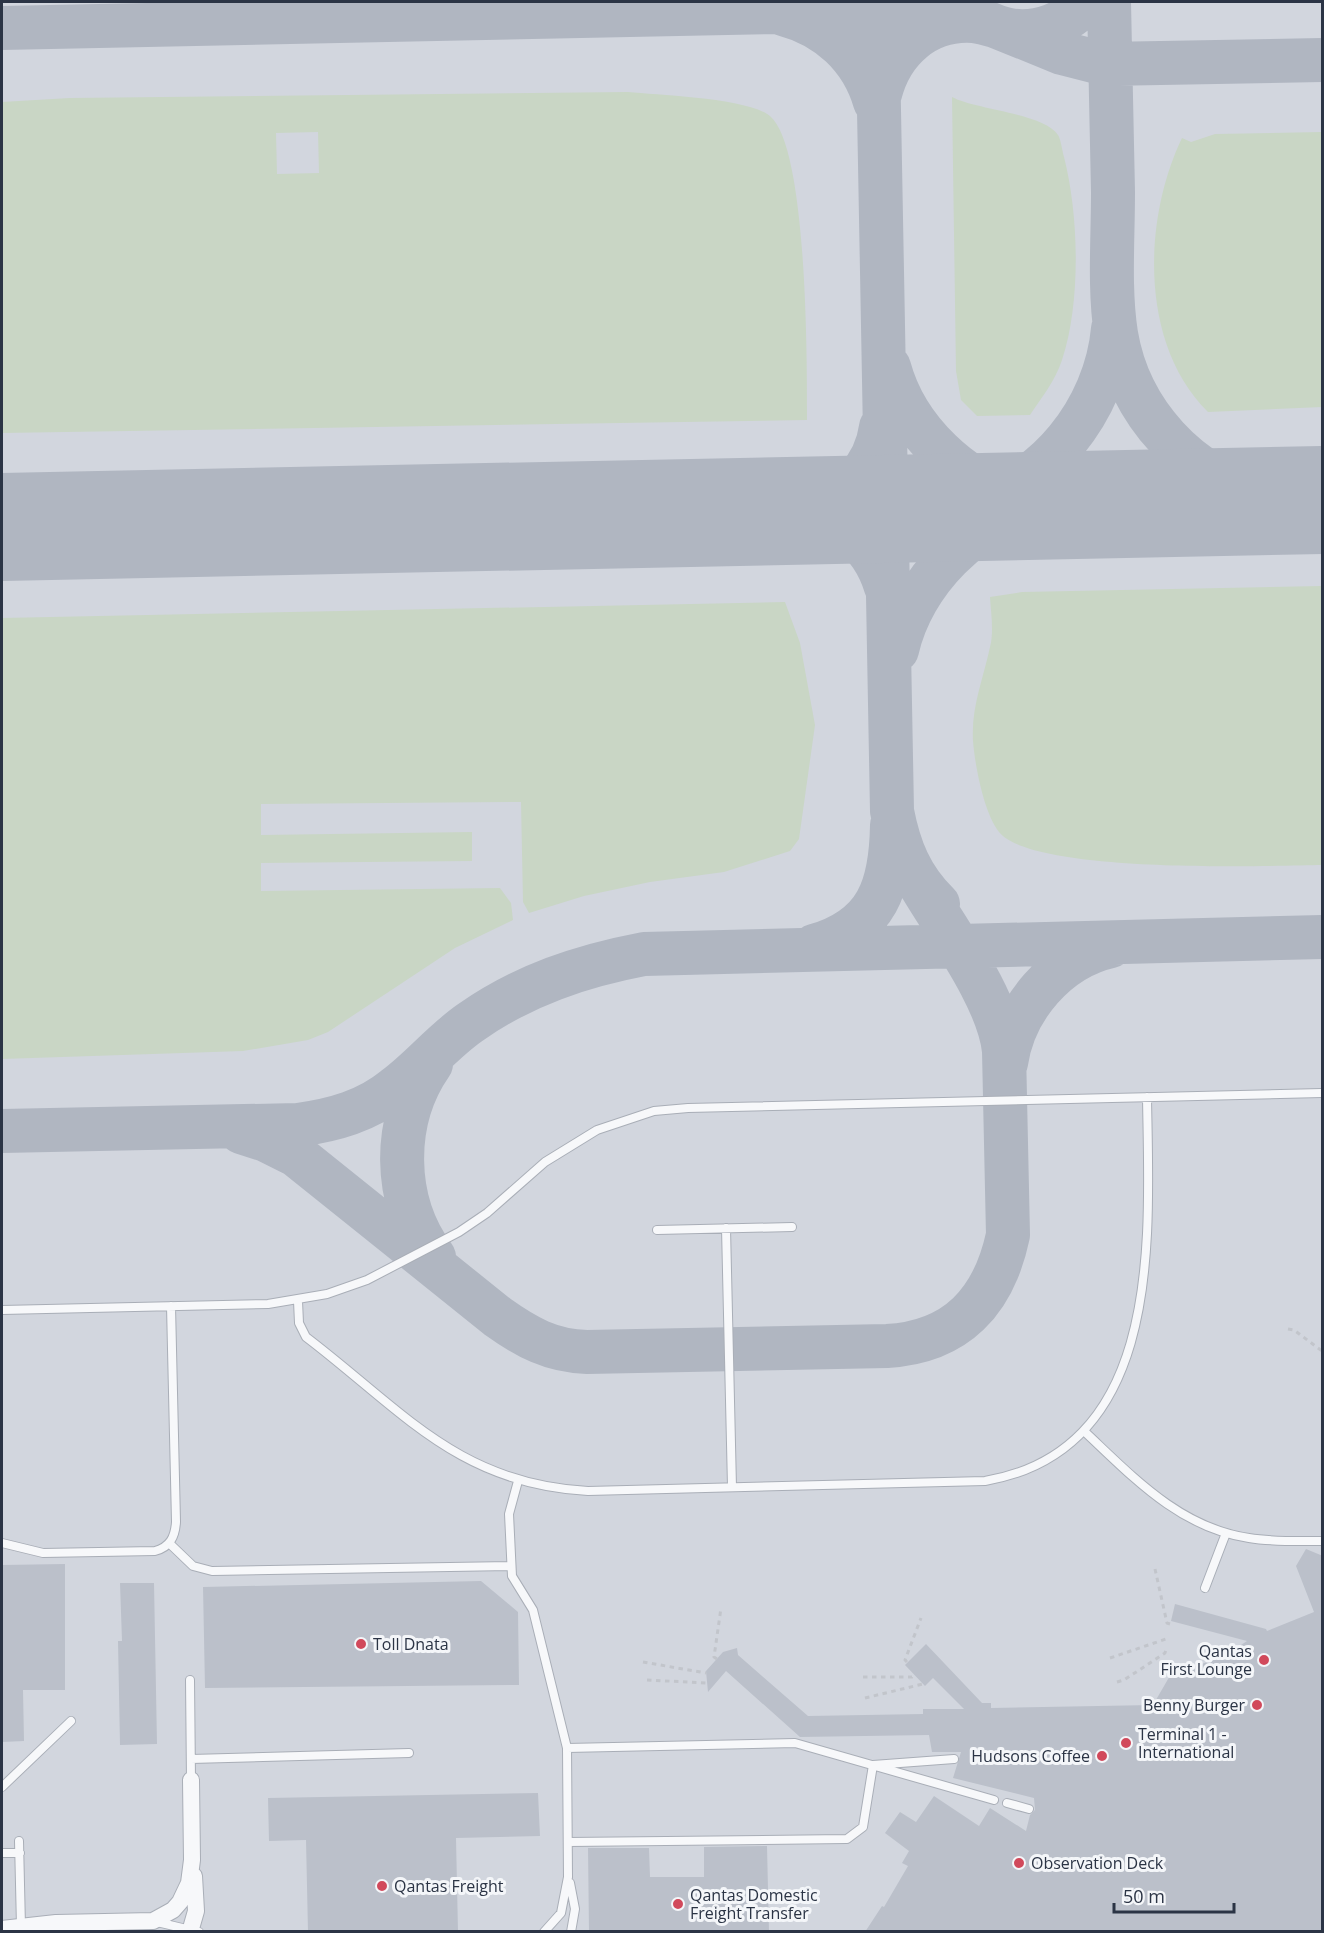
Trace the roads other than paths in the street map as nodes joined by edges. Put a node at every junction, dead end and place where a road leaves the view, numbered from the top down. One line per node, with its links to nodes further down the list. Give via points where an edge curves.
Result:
1 (1323, 1093): 2 (lane)
2 (1147, 1097): 6 (lane, via 654,1111 597,1130 570,1145 487,1213 423,1252 346,1288); 9 (lane, via 1148,1241 1142,1289 1119,1377)
3 (792, 1227): 4 (lane)
4 (726, 1228): 5 (lane); 11 (lane)
5 (657, 1230)
6 (298, 1301): 7 (lane); 10 (lane, via 299,1323 306,1337 450,1451)
7 (171, 1306): 8 (lane); 15 (lane, via 176,1522)
8 (2, 1310)
9 (1085, 1432): 11 (lane, via 1042,1464 1014,1476 985,1481); 12 (lane, via 1167,1506)
10 (518, 1481): 11 (lane, via 588,1491); 16 (lane, via 509,1515)
11 (732, 1487)
12 (1226, 1533): 13 (lane, via 1264,1540); 17 (lane)
13 (1323, 1540)
14 (2, 1542): 15 (lane, via 43,1553 155,1551)
15 (169, 1544): 16 (lane, via 193,1566 212,1571)
16 (510, 1566): 20 (lane, via 515,1583 533,1610)
17 (1205, 1588)
18 (190, 1680): 22 (lane)
19 (71, 1721): 26 (lane)
20 (567, 1748): 24 (lane, via 788,1743); 31 (lane)
21 (409, 1753): 22 (lane)
22 (190, 1758): 25 (lane)
23 (954, 1760): 24 (lane)
24 (873, 1765): 27 (lane); 31 (lane, via 863,1827 847,1839)
25 (191, 1780): 34 (street)
26 (2, 1787)
27 (994, 1800)
28 (1006, 1803): 29 (lane)
29 (1029, 1809)
30 (20, 1841): 33 (lane)
31 (568, 1842): 35 (lane)
32 (2, 1853): 33 (lane)
33 (20, 1853): 37 (lane)
34 (192, 1860): 36 (street, via 189,1883 180,1902); 40 (street, via 196,1887)
35 (568, 1877): 41 (lane, via 561,1912); 42 (lane, via 575,1909)
36 (153, 1921): 38 (street); 40 (lane)
37 (21, 1927): 38 (street); 39 (street)
38 (100, 1927)
39 (2, 1929)
40 (193, 1931)
41 (544, 1932)
42 (571, 1932)

